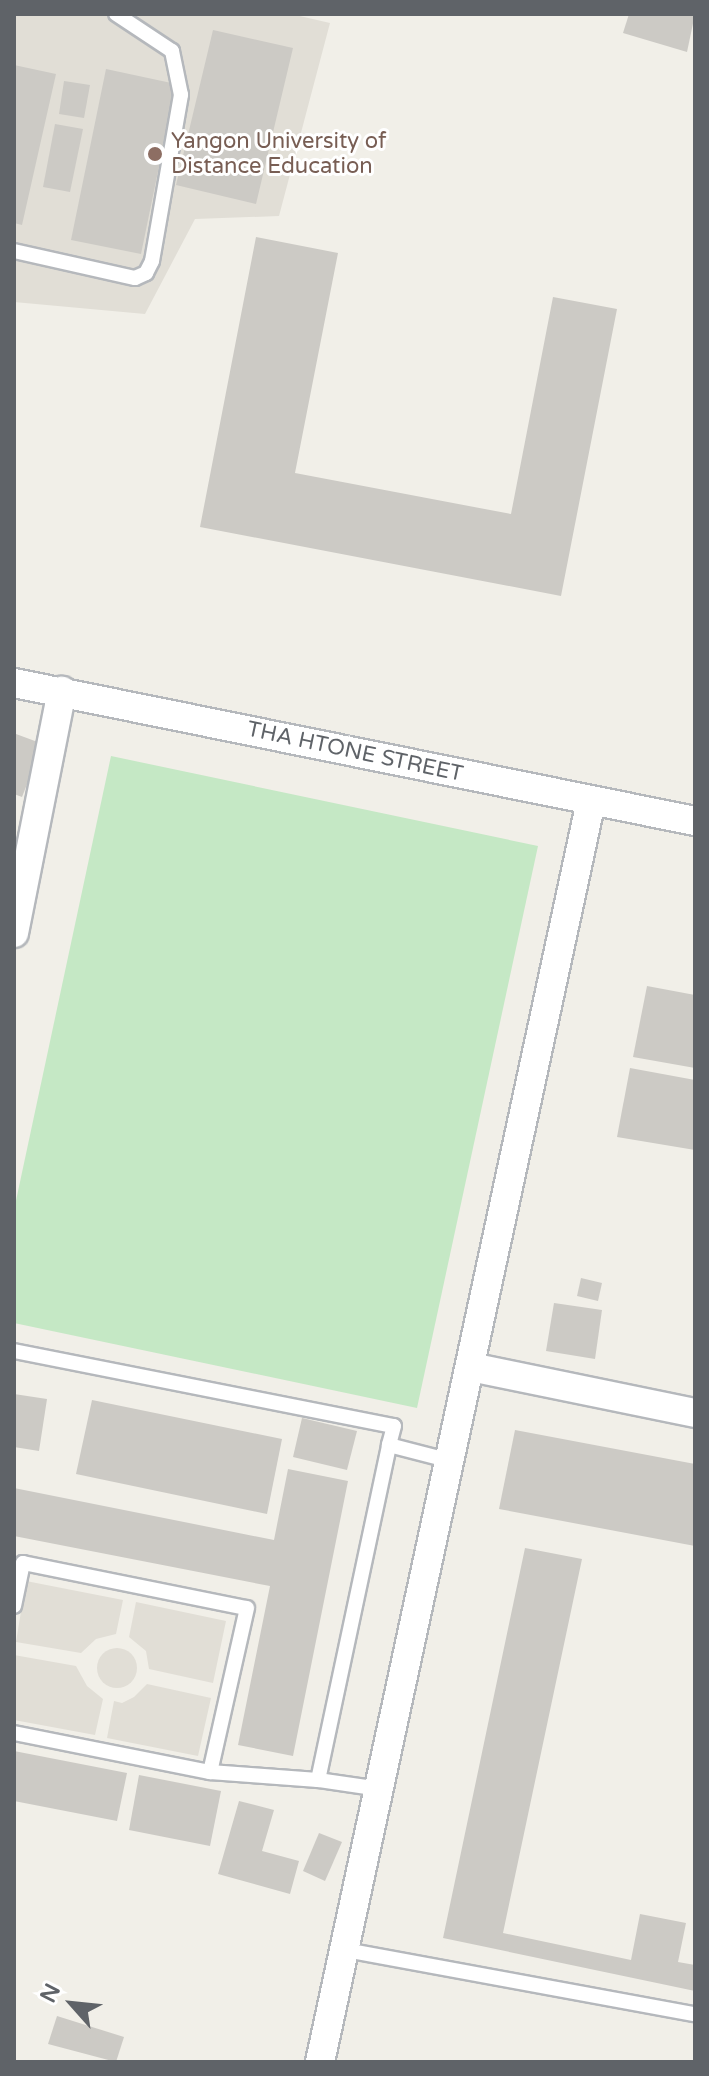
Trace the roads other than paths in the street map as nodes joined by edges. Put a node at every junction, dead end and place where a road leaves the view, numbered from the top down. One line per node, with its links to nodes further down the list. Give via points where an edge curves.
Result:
1 (116, 14): 2 (lane, via 172,51 181,95 152,261 146,273 135,278)
2 (14, 251)
3 (14, 683): 4 (street, THA HTONE STREET)
4 (62, 691): 5 (street, THA HTONE STREET); 7 (street)
5 (591, 801): 6 (street, THA HTONE STREET); 9 (street)
6 (695, 821)
7 (14, 933)
8 (14, 1351): 11 (lane, via 394,1426)
9 (471, 1367): 10 (street); 12 (street)
10 (695, 1413)
11 (389, 1445): 12 (lane); 16 (lane)
12 (451, 1461): 17 (street)
13 (14, 1606): 15 (lane, via 23,1563 247,1608)
14 (14, 1733): 15 (lane)
15 (210, 1772): 16 (lane)
16 (318, 1780): 17 (lane)
17 (380, 1789): 18 (street)
18 (345, 1950): 19 (lane); 20 (street)
19 (695, 2014)
20 (320, 2062)

